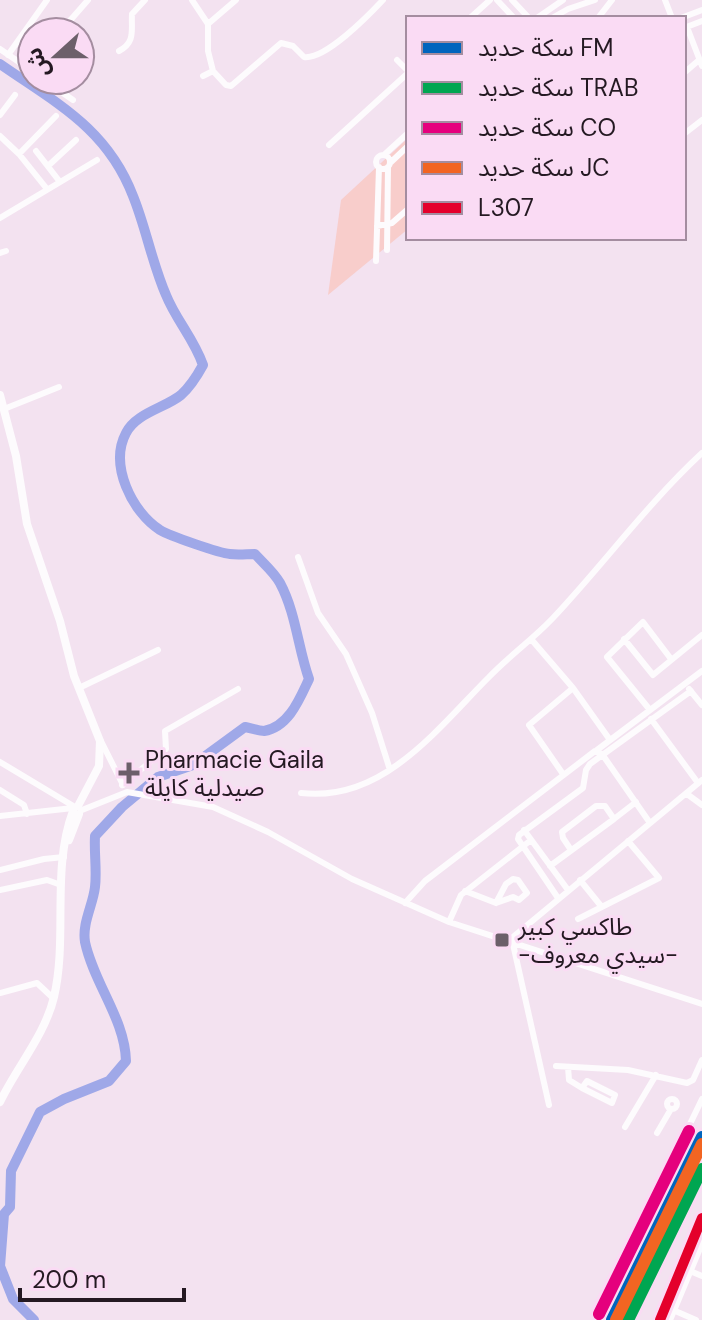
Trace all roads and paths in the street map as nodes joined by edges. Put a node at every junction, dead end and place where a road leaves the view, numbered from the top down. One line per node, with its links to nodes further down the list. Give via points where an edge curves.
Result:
1 (47, 0): 25 (street)
2 (88, 0): 14 (street)
3 (145, 0): 24 (street, via 132,14 130,43)
4 (192, 0): 21 (street)
5 (236, 0): 21 (street)
6 (383, 0): 30 (street, via 317,56 304,57 281,43 231,86)
7 (490, 0): 15 (street)
8 (497, 0): 16 (street)
9 (512, 0): 17 (street)
10 (563, 0): 13 (street)
11 (595, 0): 18 (street)
12 (612, 0): 19 (street)
13 (551, 3)
14 (74, 16)
15 (472, 16)
16 (512, 16)
17 (527, 16)
18 (555, 16)
19 (600, 16)
20 (702, 21): 22 (street)
21 (208, 24): 30 (street)
22 (686, 27): 28 (street)
23 (0, 49): 25 (street)
24 (119, 51)
25 (8, 55): 26 (street)
26 (16, 60)
27 (397, 60): 29 (street)
28 (701, 63)
29 (406, 70)
30 (213, 71): 32 (street)
31 (406, 74): 43 (street)
32 (203, 76)
33 (15, 95): 36 (street)
34 (67, 96): 35 (street)
35 (73, 100)
36 (0, 115)
37 (56, 116): 46 (street)
38 (702, 120): 39 (street)
39 (686, 132)
40 (406, 135): 47 (street)
41 (0, 136): 46 (street)
42 (76, 140): 50 (street)
43 (329, 145)
44 (406, 148): 49 (street)
45 (36, 151): 50 (street)
46 (19, 154): 53 (street)
47 (384, 155): 49 (street); 51 (street, via 376,160)
48 (97, 160): 52 (street)
49 (389, 165): 51 (street); 56 (street)
50 (48, 166): 52 (street)
51 (379, 167): 57 (street)
52 (60, 182): 53 (street)
53 (47, 189): 55 (street)
54 (406, 210): 56 (street)
55 (0, 218)
56 (387, 224): 57 (street); 59 (street)
57 (377, 226): 58 (street)
58 (376, 237): 59 (street); 61 (street)
59 (387, 238): 60 (street)
60 (387, 250)
61 (376, 261)
62 (59, 387): 64 (street)
63 (0, 395): 64 (street)
64 (4, 409): 74 (street, via 27,524)
65 (702, 453): 68 (street)
66 (298, 557): 85 (street, via 314,605 346,654 372,713)
67 (702, 635): 71 (street)
68 (531, 639): 75 (street); 85 (street)
69 (624, 639): 71 (street, via 653,675); 71 (street, via 643,622); 79 (street, via 608,659)
70 (158, 650): 74 (street)
71 (671, 659)
72 (702, 671): 73 (street)
73 (685, 683): 77 (street); 79 (street)
74 (79, 688): 81 (street)
75 (573, 688): 82 (street); 86 (street, via 529,725)
76 (238, 689): 88 (street, via 165,731 166,749)
77 (691, 691): 78 (street); 80 (street)
78 (702, 705)
79 (650, 710): 82 (street)
80 (651, 719): 82 (street); 87 (street)
81 (99, 735): 88 (street); 94 (street, via 99,766)
82 (614, 740): 83 (street)
83 (600, 752): 86 (street); 92 (street); 99 (street, via 586,770 583,788)
84 (0, 762): 94 (street)
85 (390, 770): 90 (street, via 346,792)
86 (563, 774): 113 (street, via 425,881)
87 (700, 781): 91 (street)
88 (124, 788): 94 (street); 113 (street, via 222,810)
89 (0, 790): 95 (street, via 24,805)
90 (301, 793)
91 (687, 794): 93 (street); 98 (street)
92 (636, 802): 97 (street); 98 (street)
93 (702, 805)
94 (76, 809): 95 (street); 104 (street)
95 (27, 814): 96 (street)
96 (0, 816)
97 (614, 819): 103 (street); 103 (street, via 605,806 596,806 562,832)
98 (650, 823): 101 (street)
99 (524, 830): 100 (street); 102 (street, via 518,837)
100 (531, 840): 102 (street); 105 (street)
101 (628, 841): 107 (street); 115 (street, via 659,878)
102 (523, 847): 111 (street); 112 (street)
103 (571, 850): 105 (street)
104 (64, 852): 106 (street); 108 (street)
105 (550, 866): 110 (street)
106 (0, 870)
107 (580, 880): 110 (street); 115 (street)
108 (61, 885): 109 (street, via 47,880); 120 (street)
109 (0, 890)
110 (568, 890): 112 (street)
111 (465, 891): 114 (street); 117 (street)
112 (558, 898): 118 (street)
113 (405, 903): 117 (street)
114 (496, 903): 114 (street, via 513,879 527,893 519,900)
115 (601, 906): 116 (street)
116 (578, 919)
117 (449, 922): 118 (street)
118 (510, 943): 121 (street); 130 (street)
119 (0, 993): 120 (street, via 37,983)
120 (53, 998): 129 (street)
121 (700, 1005)
122 (702, 1060): 126 (street, via 693,1080)
123 (556, 1066): 124 (street)
124 (568, 1067): 125 (street); 127 (street, via 569,1080)
125 (656, 1075): 126 (street); 131 (street)
126 (684, 1083): 132 (street, via 667,1105 671,1109)
127 (582, 1088): 127 (street, via 610,1104 616,1096 587,1081)
128 (702, 1099): 133 (street)
129 (0, 1102)
130 (549, 1105)
131 (625, 1127)
132 (657, 1133)
133 (674, 1157)
134 (702, 1218): 139 (street)
135 (702, 1241): 136 (street)
136 (690, 1271): 137 (street); 138 (street)
137 (702, 1276)
138 (673, 1310): 140 (street); 141 (street)
139 (660, 1320)
140 (669, 1320)
141 (696, 1320)

